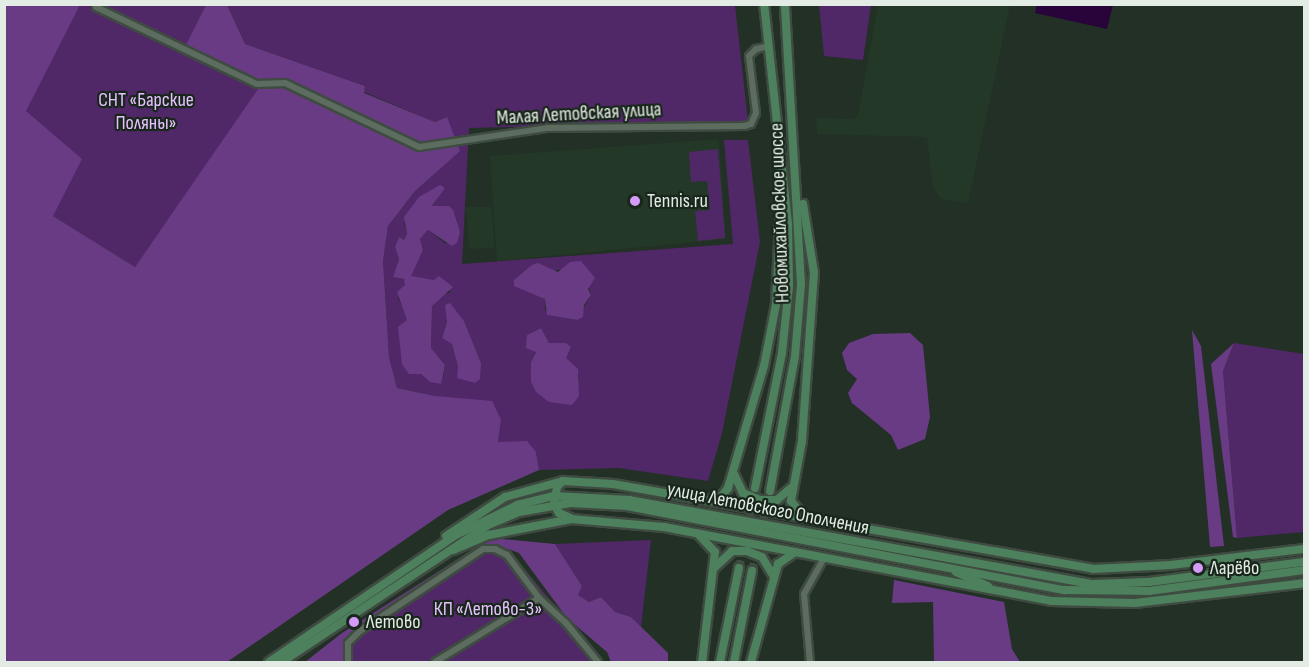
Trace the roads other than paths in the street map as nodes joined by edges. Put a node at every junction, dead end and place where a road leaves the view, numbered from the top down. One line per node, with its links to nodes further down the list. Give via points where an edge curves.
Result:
1 (764, 4): 4 (street, Новомихайловское шоссе)
2 (785, 4): 6 (street, Новомихайловское шоссе)
3 (96, 7): 4 (street, Малая Летовская улица, via 257,84 285,83 419,147 547,128 744,126 755,120 756,113 749,56 756,49)
4 (769, 46): 5 (street, Новомихайловское шоссе)
5 (783, 177): 7 (street, via 774,315 764,366); 10 (street, Новомихайловское шоссе, via 789,256 787,313)
6 (798, 178): 9 (street, via 814,273 802,441); 11 (street, Новомихайловское шоссе, via 800,316)
7 (733, 467): 9 (street, via 734,479 743,494 760,500 777,500); 13 (street, via 725,492)
8 (563, 481): 12 (street); 13 (street, via 613,484); 22 (street, via 524,490 485,508)
9 (794, 484): 15 (street, via 793,506)
10 (755, 488)
11 (770, 491)
12 (554, 500): 14 (street, via 559,513); 20 (street, улица Летовского Ополчения, via 629,500); 22 (street, улица Летовского Ополчения, via 488,525)
13 (703, 500): 15 (street)
14 (571, 519): 16 (street, via 622,521); 22 (street, via 489,535)
15 (806, 519): 17 (street)
16 (693, 532): 19 (street); 28 (street, via 713,547)
17 (885, 534): 18 (street, via 1093,569 1171,565); 20 (street)
18 (1305, 549)
19 (795, 552): 21 (street); 30 (street, via 780,561)
20 (893, 553): 23 (street, улица Летовского Ополчения, via 1092,584 1149,582); 24 (street, улица Летовского Ополчения); 26 (street)
21 (824, 558): 26 (street); 43 (street, via 804,594)
22 (424, 560): 34 (street, улица Летовского Ополчения); 35 (street, улица Летовского Ополчения)
23 (1305, 562)
24 (942, 566): 27 (street, улица Летовского Ополчения, via 1065,590 1120,593); 32 (street)
25 (739, 568): 40 (street)
26 (878, 568): 32 (street)
27 (1305, 570)
28 (712, 571): 30 (street, via 725,555 747,551 768,564); 39 (street)
29 (752, 571): 41 (street)
30 (774, 580): 42 (street)
31 (1305, 583): 32 (street, via 1107,605)
32 (1005, 593)
33 (539, 598): 36 (street, via 507,555 483,549 360,631 348,644); 37 (street); 38 (street, via 566,623)
34 (269, 663)
35 (282, 663)
36 (348, 663)
37 (435, 663)
38 (598, 663)
39 (702, 663)
40 (720, 663)
41 (734, 663)
42 (751, 663)
43 (810, 663)

